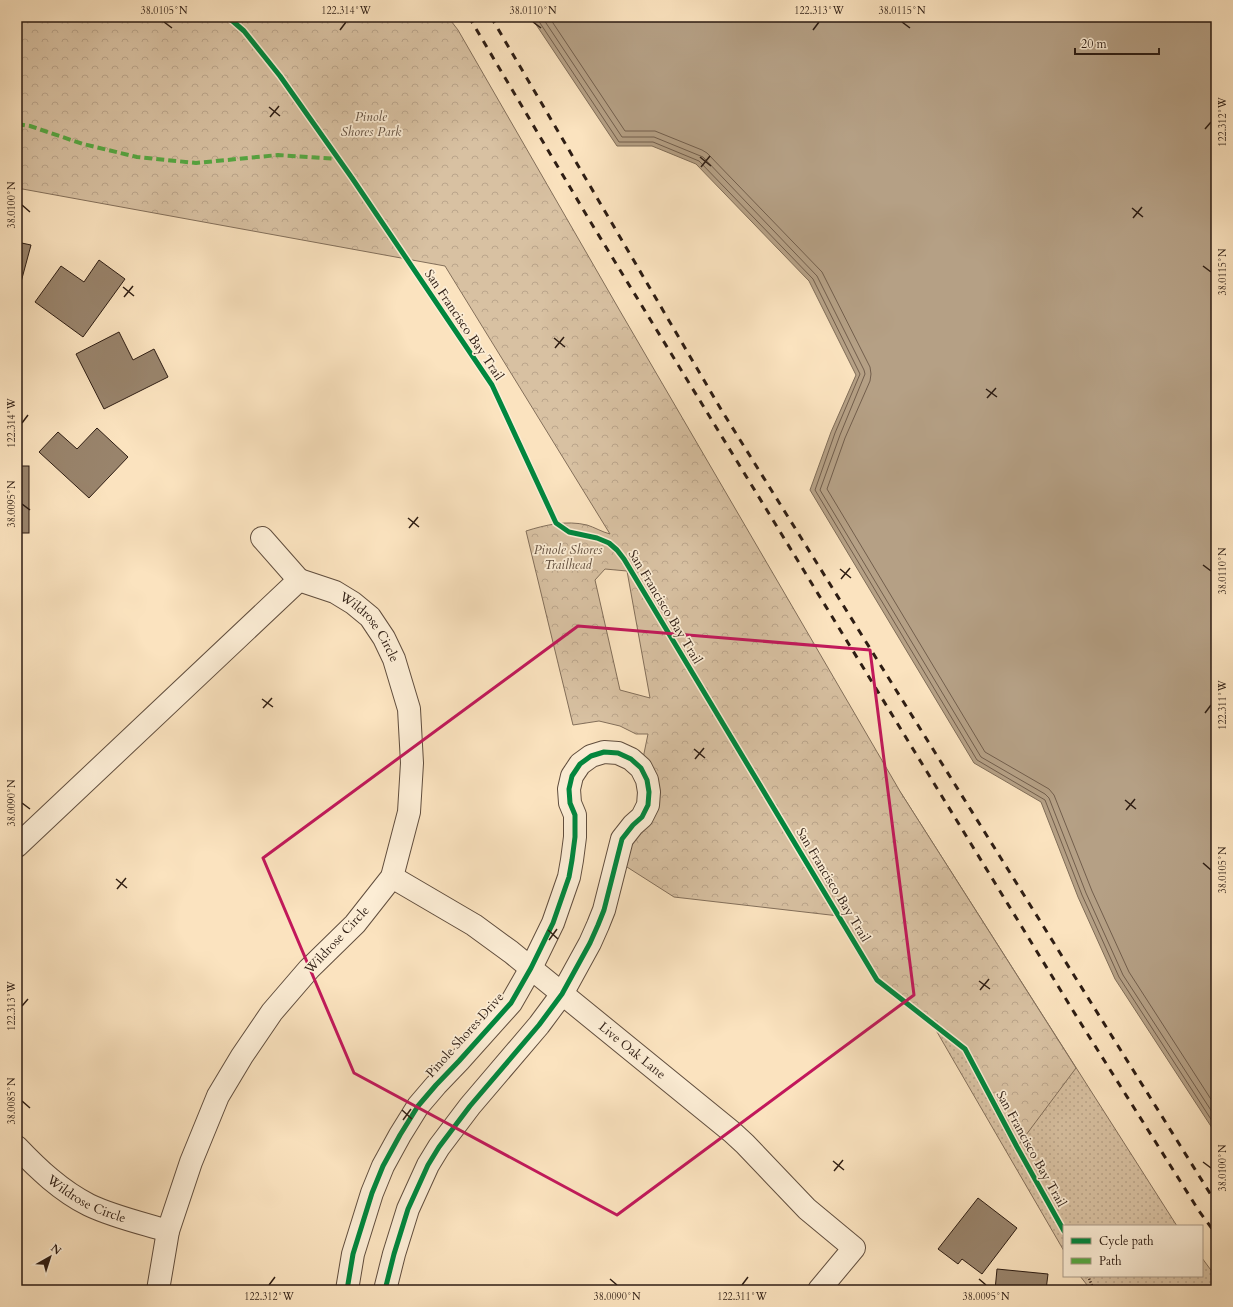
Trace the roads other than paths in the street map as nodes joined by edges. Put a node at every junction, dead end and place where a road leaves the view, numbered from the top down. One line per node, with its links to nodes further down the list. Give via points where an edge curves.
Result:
1 (262, 538): 2 (street)
2 (299, 580): 3 (street); 4 (street, Wildrose Circle, via 335,592 353,603 370,618 394,659 409,709 412,763 409,812)
3 (17, 846)
4 (392, 877): 5 (street, Live Oak Lane, via 474,925); 8 (street, Wildrose Circle, via 355,924 272,1012 242,1056 218,1096 191,1162)
5 (531, 968): 6 (street, Live Oak Lane); 6 (street, Pinole Shores Drive, via 553,923 569,877 575,837 575,816 568,789 572,776 580,764 591,756 604,752 618,753 631,759 641,768 647,780 648,805 642,817 622,839 604,910 590,943); 10 (street, Pinole Shores Drive, via 511,1003 436,1084 418,1106 400,1135 372,1193 353,1254)
6 (562, 994): 11 (street, Pinole Shores Drive, via 455,1124 436,1153 419,1184 402,1226); 12 (street, Live Oak Lane, via 732,1132 807,1209 854,1248)
7 (17, 1147): 8 (street, Wildrose Circle, via 63,1190 89,1205)
8 (168, 1231): 9 (street, Wildrose Circle)
9 (158, 1290)
10 (347, 1290)
11 (385, 1290)
12 (819, 1290)

